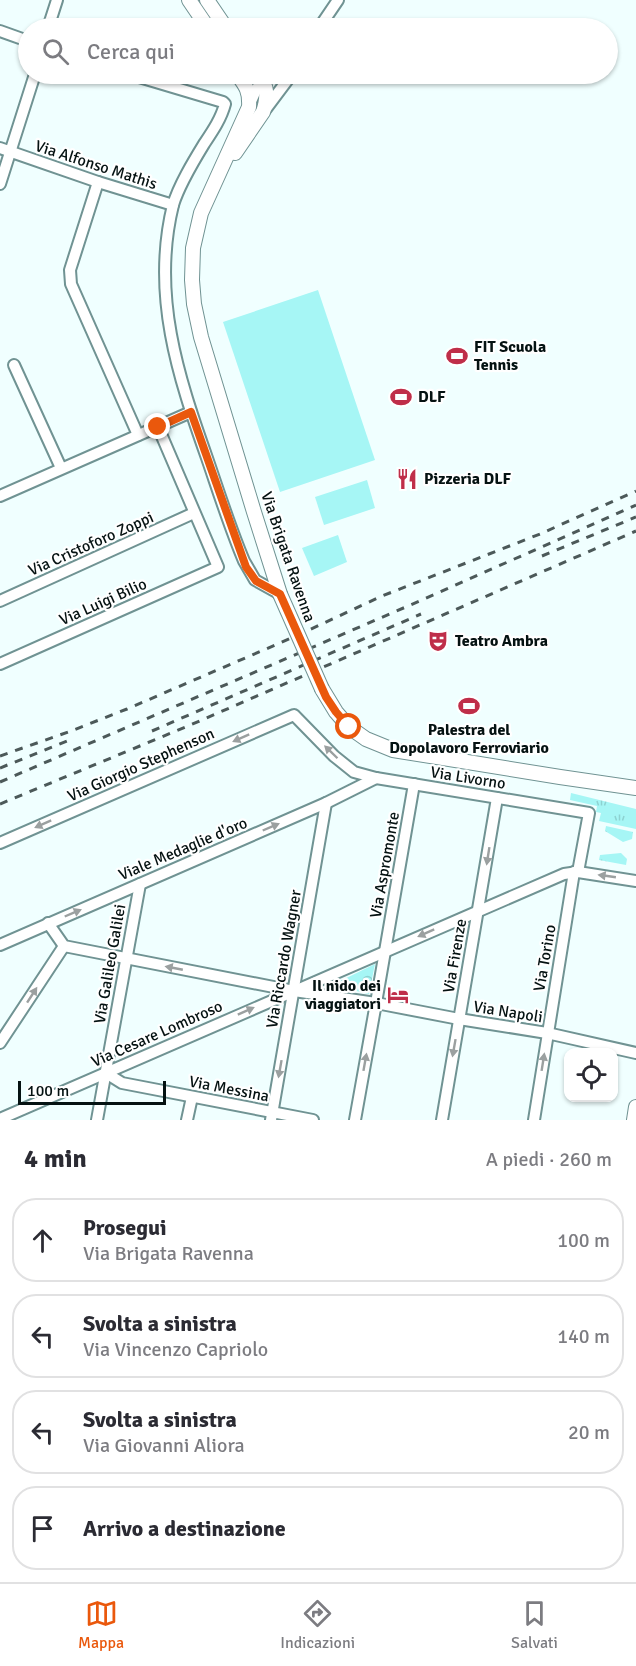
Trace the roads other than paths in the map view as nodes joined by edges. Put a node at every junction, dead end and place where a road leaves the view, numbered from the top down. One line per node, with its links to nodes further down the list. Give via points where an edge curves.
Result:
1 (57, 0): 5 (street)
2 (189, 0): 6 (main road)
3 (207, 0): 7 (main road)
4 (338, 0): 8 (street)
5 (51, 18)
6 (201, 18)
7 (219, 18)
8 (326, 18)
9 (0, 31): 10 (street)
10 (18, 37)
11 (30, 84): 19 (street)
12 (162, 84): 23 (street, via 225,106)
13 (244, 84): 17 (main road, via 250,97)
14 (260, 84): 17 (street)
15 (265, 84): 18 (main road)
16 (284, 84): 18 (street)
17 (249, 107): 20 (main road)
18 (263, 112): 20 (main road)
19 (5, 151): 21 (street, Via Alfonso Mathis); 22 (street)
20 (218, 177): 31 (main road, Via Brigata Ravenna, via 201,213 193,248 194,304 219,399)
21 (98, 182): 23 (street, Via Alfonso Mathis); 27 (street, via 70,270 71,285)
22 (0, 184)
23 (173, 205): 25 (street, via 165,251 165,301)
24 (14, 365): 28 (street)
25 (191, 412): 26 (street); 31 (street, via 246,567 256,581)
26 (158, 427): 27 (street); 30 (street)
27 (138, 435): 28 (street)
28 (61, 468): 29 (street)
29 (0, 496)
30 (194, 513): 32 (street, Via Cristoforo Zoppi); 33 (street, Via Luigi Bilio, via 218,567)
31 (280, 594): 35 (main road, Via Brigata Ravenna, bridge, via 332,708 366,739 393,750)
32 (0, 601)
33 (0, 664)
34 (294, 715): 36 (street, Via Livorno, one-way to 34, via 354,772); 43 (street, Via Giorgio Stephenson, one-way to 43)
35 (560, 777): 38 (main road, Via Brigata Ravenna); 40 (main road, Via Brigata Ravenna)
36 (376, 778): 37 (street, Via Livorno); 41 (street, Viale Medaglie d'oro)
37 (414, 784): 39 (street, Via Livorno); 51 (street, Via Aspromonte)
38 (636, 788)
39 (497, 798): 42 (street, Via Livorno); 47 (street, Via Firenze, one-way to 47)
40 (636, 798)
41 (326, 803): 46 (street, Viale Medaglie d'oro, one-way to 41); 53 (street, Via Riccardo Wagner)
42 (589, 813): 44 (street, Via Torino)
43 (0, 843)
44 (576, 872): 45 (street, one-way to 44); 47 (street); 56 (street, Via Torino)
45 (636, 881)
46 (140, 884): 48 (street, Viale Medaglie d'oro, one-way to 46); 52 (street, Via Galileo Galilei)
47 (479, 910): 51 (street, one-way to 51); 55 (street, Via Firenze)
48 (48, 923): 49 (street, Viale Medaglie d'oro); 50 (street)
49 (0, 945)
50 (64, 946): 52 (street); 57 (street, one-way to 50)
51 (385, 951): 53 (street, Via Cesare Lombroso); 54 (street, Via Aspromonte)
52 (126, 959): 53 (street, one-way to 52); 59 (street, Via Galileo Galilei)
53 (294, 991): 54 (street, Via Napoli); 59 (street, Via Cesare Lombroso, one-way to 53); 62 (street, Via Riccardo Wagner, one-way to 62)
54 (376, 1003): 55 (street, Via Napoli); 67 (street, one-way to 54)
55 (459, 1019): 56 (street, Via Napoli); 68 (street, Via Firenze, one-way to 68)
56 (547, 1034): 58 (street, Via Napoli); 69 (street, Via Torino, one-way to 56)
57 (0, 1043)
58 (636, 1053)
59 (106, 1073): 60 (street, Via Messina, via 122,1083); 63 (street, Via Cesare Lombroso); 64 (street, Via Galileo Galilei)
60 (192, 1097): 62 (street, Via Messina); 65 (street)
61 (636, 1107): 70 (main road)
62 (272, 1117): 66 (street, Via Messina)
63 (0, 1119)
64 (97, 1120)
65 (187, 1120)
66 (313, 1120)
67 (356, 1120)
68 (442, 1120)
69 (534, 1120)
70 (634, 1120)

